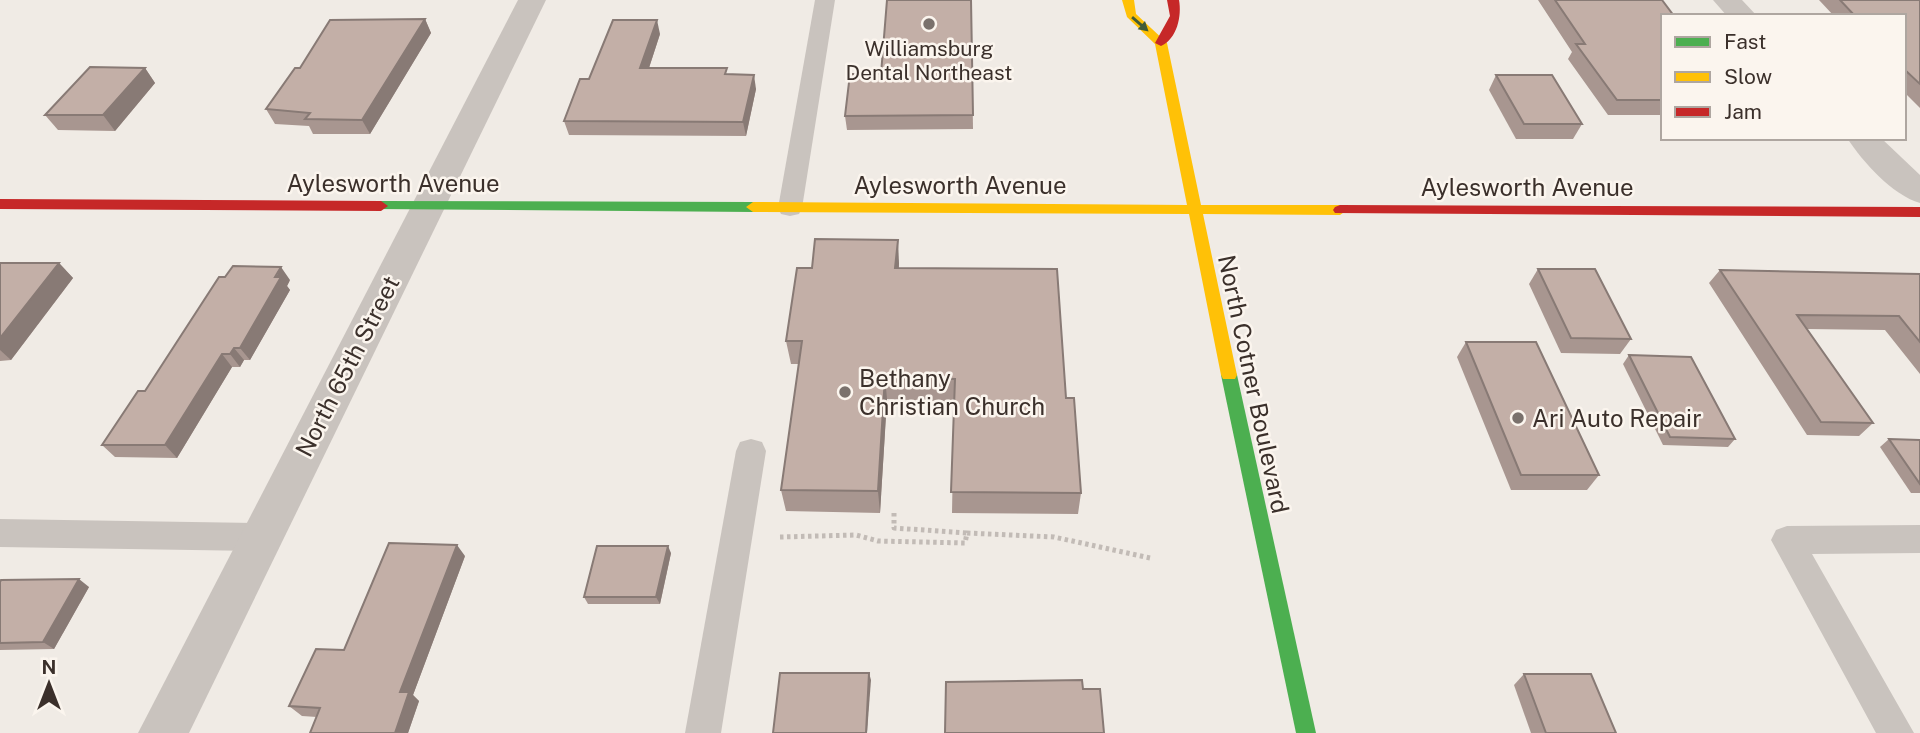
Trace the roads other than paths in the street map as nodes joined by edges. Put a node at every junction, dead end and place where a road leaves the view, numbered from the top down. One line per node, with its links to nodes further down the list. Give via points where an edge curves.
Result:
1 (532, 0): 11 (street, North 65th Street)
2 (825, 0): 12 (lane)
3 (1128, 0): 7 (street, one-way to 7, via 1131,15)
4 (1173, 0): 7 (street, via 1176,16)
5 (1727, 0): 6 (street)
6 (1741, 14)
7 (1161, 43): 13 (street, North Cotner Boulevard)
8 (1865, 140): 9 (street)
9 (1920, 192)
10 (0, 204): 11 (street, Aylesworth Avenue)
11 (429, 205): 12 (street, Aylesworth Avenue); 17 (street, North 65th Street)
12 (790, 208): 13 (street, Aylesworth Avenue)
13 (1194, 208): 14 (street, Aylesworth Avenue); 21 (street, North Cotner Boulevard)
14 (1920, 212)
15 (751, 451): 20 (lane)
16 (0, 533): 17 (lane)
17 (262, 537): 19 (street, North 65th Street)
18 (1920, 540): 22 (lane, via 1787,540)
19 (163, 733)
20 (703, 733)
21 (1306, 733)
22 (1896, 733)

